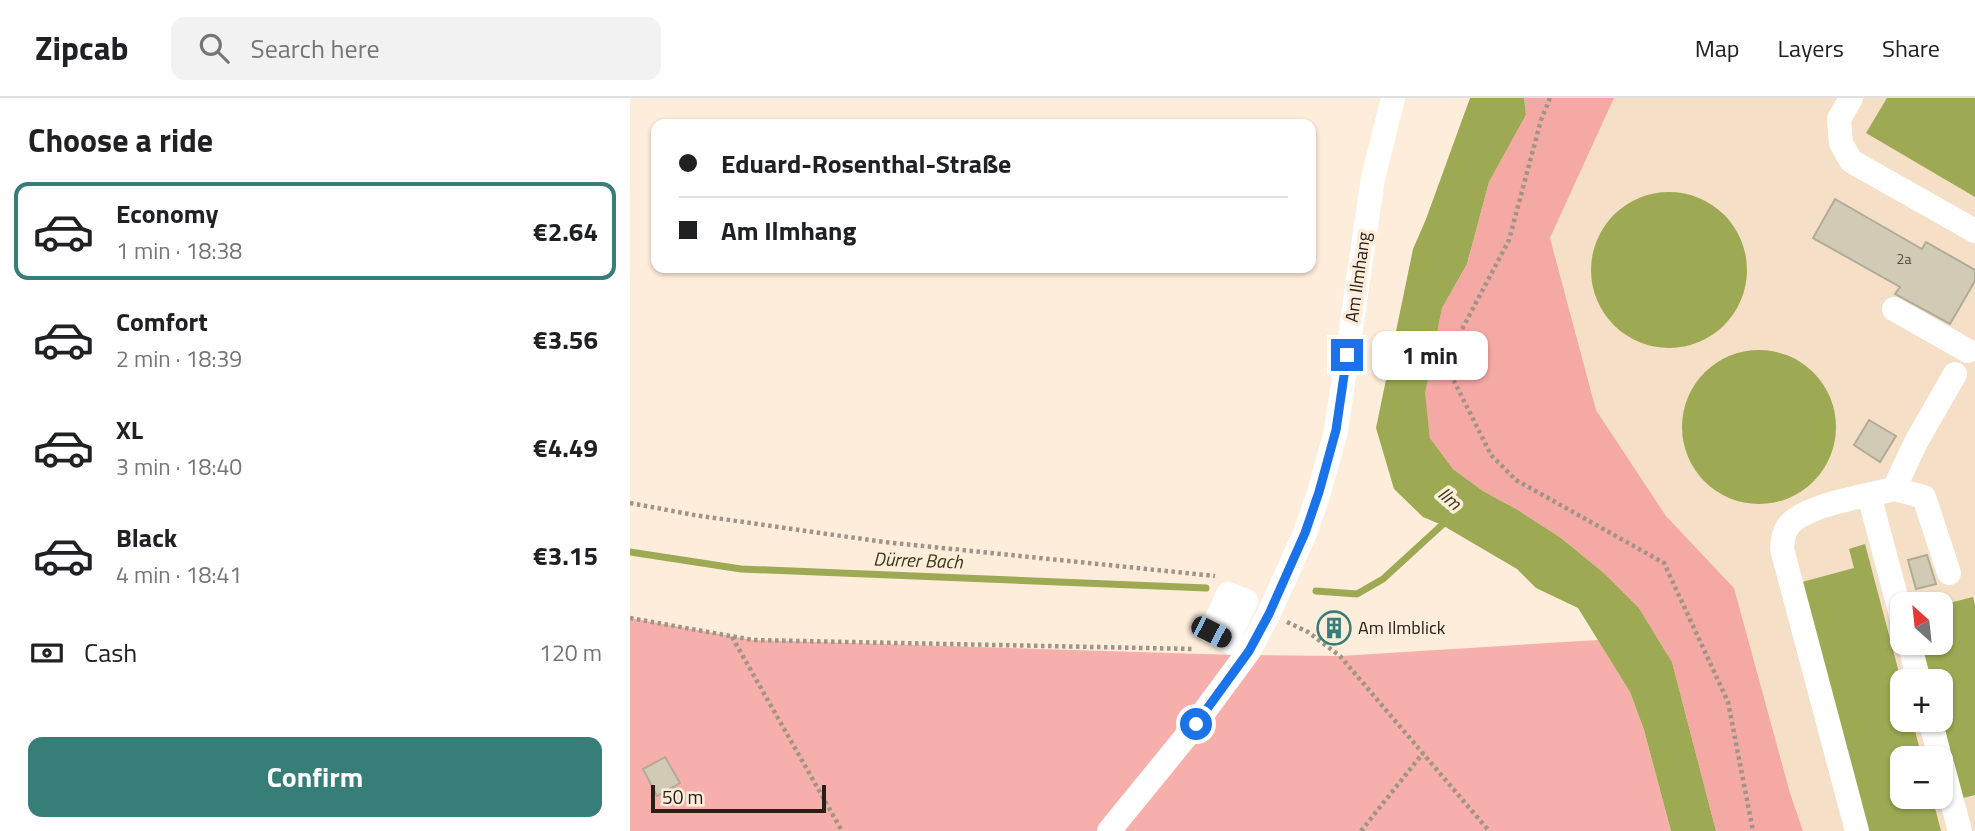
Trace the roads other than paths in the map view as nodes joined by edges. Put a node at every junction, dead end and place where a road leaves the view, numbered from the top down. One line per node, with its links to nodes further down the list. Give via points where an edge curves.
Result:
1 (1393, 98): 12 (street, Am Ilmhang, via 1373,178 1336,430 1308,523 1269,614 1238,645 1184,740)
2 (1851, 98): 3 (street, via 1839,118 1840,143 1852,161)
3 (1975, 231)
4 (1894, 309): 5 (street)
5 (1972, 345): 6 (street)
6 (1965, 380): 7 (street, via 1916,442)
7 (1894, 489): 8 (street); 9 (street, via 1924,497)
8 (1869, 495): 10 (street); 13 (street, via 1800,516 1788,525 1782,550)
9 (1949, 573)
10 (1895, 592)
11 (1953, 806): 14 (street)
12 (1110, 831)
13 (1857, 831)
14 (1960, 831)

